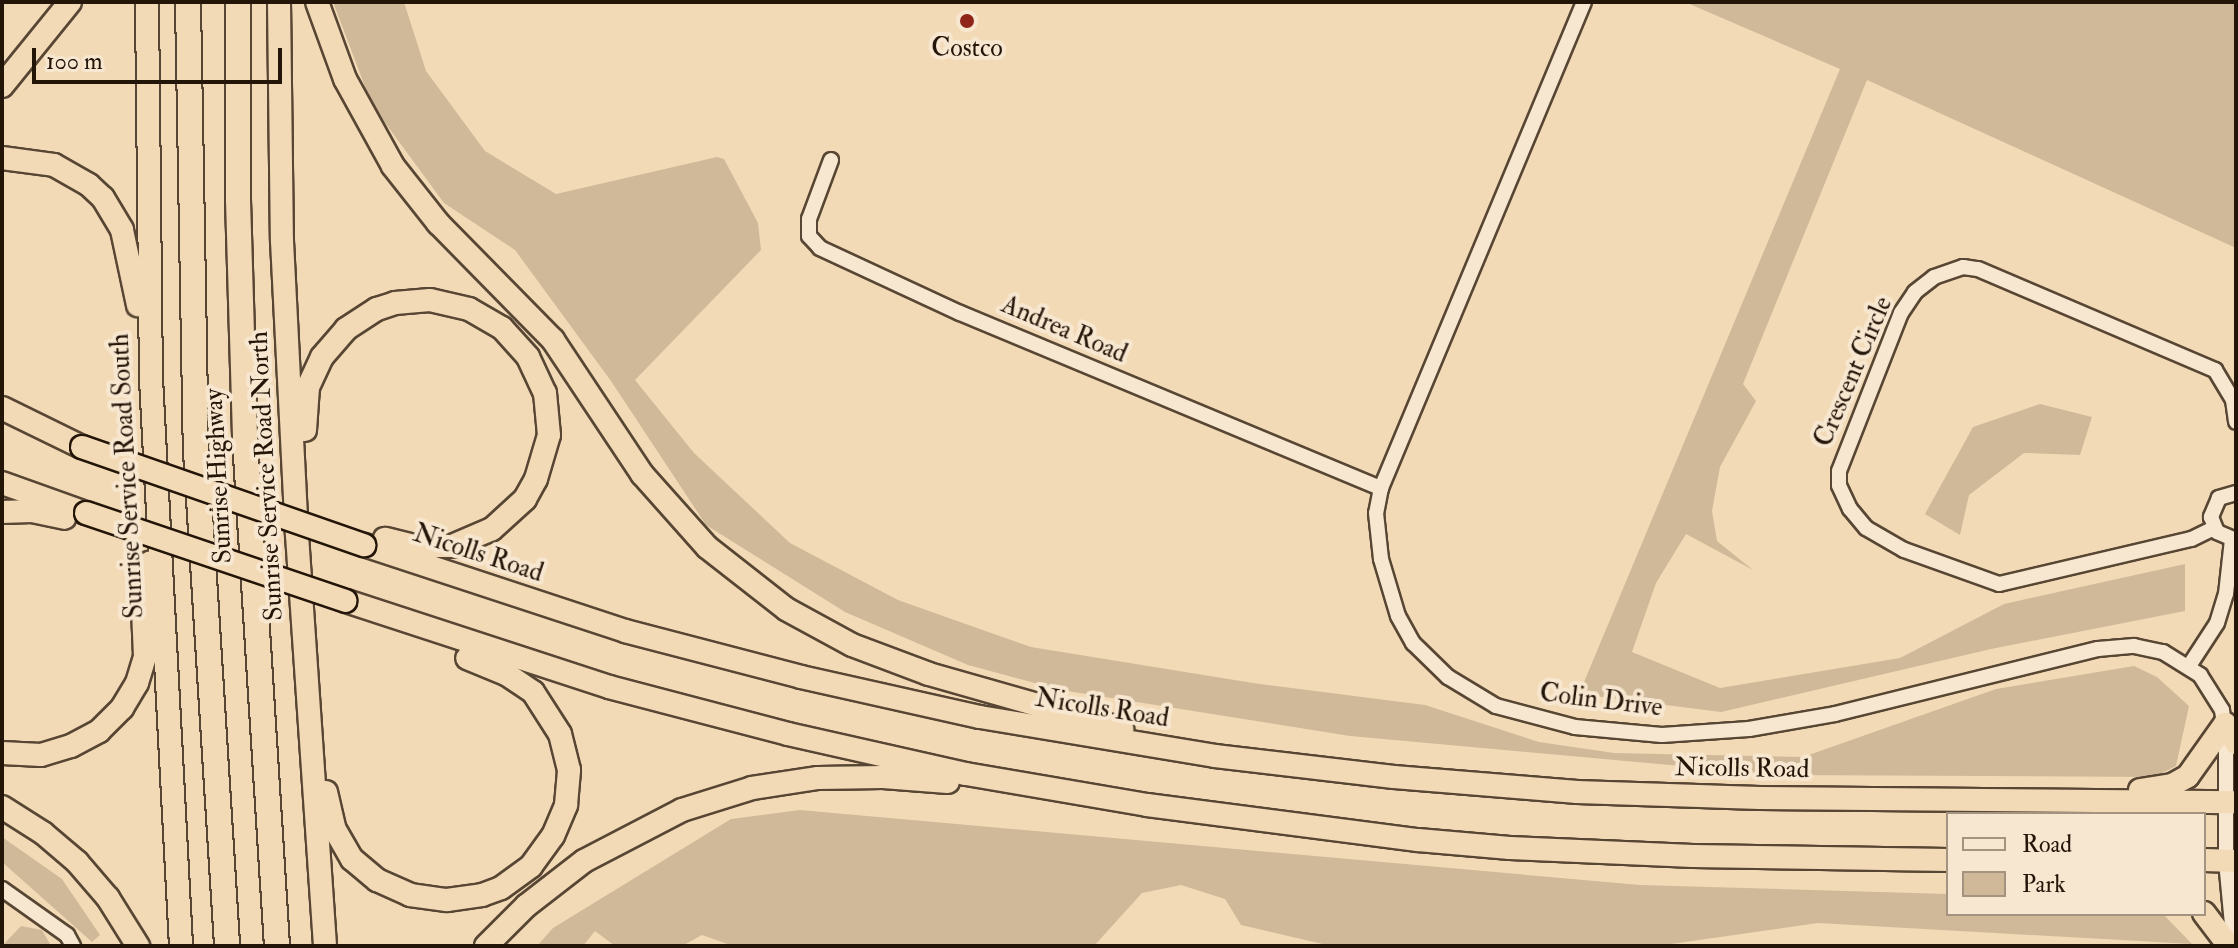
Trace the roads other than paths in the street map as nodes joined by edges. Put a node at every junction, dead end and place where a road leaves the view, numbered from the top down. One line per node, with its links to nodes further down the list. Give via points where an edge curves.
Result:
1 (70, 2): 8 (highway)
2 (147, 2): 11 (highway, Sunrise Service Road South)
3 (188, 2): 43 (highway, Sunrise Highway, via 197,466)
4 (238, 2): 44 (highway, Sunrise Highway, via 245,440)
5 (279, 2): 23 (highway, Sunrise Service Road North, via 282,241)
6 (317, 2): 31 (highway, via 359,108 414,195 553,340 651,485 682,523 732,569 786,609 888,660)
7 (1584, 2): 17 (street, Colin Drive)
8 (2, 86)
9 (2, 158): 11 (highway, via 37,160 72,174 114,214 128,246)
10 (831, 160): 17 (street, Andrea Road, via 809,219 809,236 820,248 960,313)
11 (151, 379): 19 (highway, Sunrise Service Road South)
12 (2, 408): 15 (highway)
13 (2, 420): 15 (highway)
14 (2236, 422): 22 (street, Crescent Circle, via 2233,400 2215,370 1963,267 1934,277 1901,313 1839,471 1850,509 1866,528 1904,550 1999,584 2191,539)
15 (82, 447): 24 (highway, bridge)
16 (2, 483): 21 (highway)
17 (1381, 488): 27 (street, Colin Drive, via 1376,513 1381,559 1393,602 1413,643 1472,694 1556,723 1662,735 1749,729 1835,714 2098,649 2150,648)
18 (2236, 493): 22 (street, via 2216,502)
19 (157, 509): 30 (highway, via 143,611 145,656 130,697 99,731 71,746 41,755); 42 (highway, Sunrise Service Road South)
20 (2, 512): 21 (highway)
21 (84, 519): 26 (highway, bridge, via 171,542)
22 (2214, 528): 25 (street)
23 (297, 535): 24 (highway, via 308,387 334,342 360,318 395,303 450,303 487,318 517,341 545,393 549,435 536,479 509,517 474,539 452,546); 28 (highway, Sunrise Service Road North)
24 (365, 539): 31 (highway, Nicolls Road, via 625,631 801,677 994,719)
25 (2234, 540): 27 (street, via 2217,623)
26 (391, 618): 28 (highway, via 520,681 553,719 569,770 566,805 548,844 518,877 482,895 429,899 393,889 363,870 343,845 328,811); 32 (highway, via 729,719)
27 (2189, 666): 29 (street, Colin Drive, via 2218,698)
28 (306, 680): 45 (highway, Sunrise Service Road North)
29 (2230, 733): 33 (highway, via 2172,785); 34 (street, Colin Drive)
30 (2, 753)
31 (1215, 756): 33 (highway, Nicolls Road, via 1592,793)
32 (1056, 790): 36 (highway, via 1329,830 1510,848); 46 (highway, via 853,776 785,782 728,795 647,825 584,861 526,906)
33 (2084, 801): 34 (highway, Nicolls Road)
34 (2230, 802): 37 (street, Colin Drive)
35 (2, 807): 41 (highway, via 77,862)
36 (1946, 860)
37 (2222, 861): 47 (street, Colin Drive)
38 (2, 889): 40 (street, via 67,935)
39 (2206, 915): 47 (highway)
40 (73, 946)
41 (138, 946)
42 (181, 946)
43 (227, 946)
44 (277, 946)
45 (325, 946)
46 (486, 946)
47 (2231, 946)

